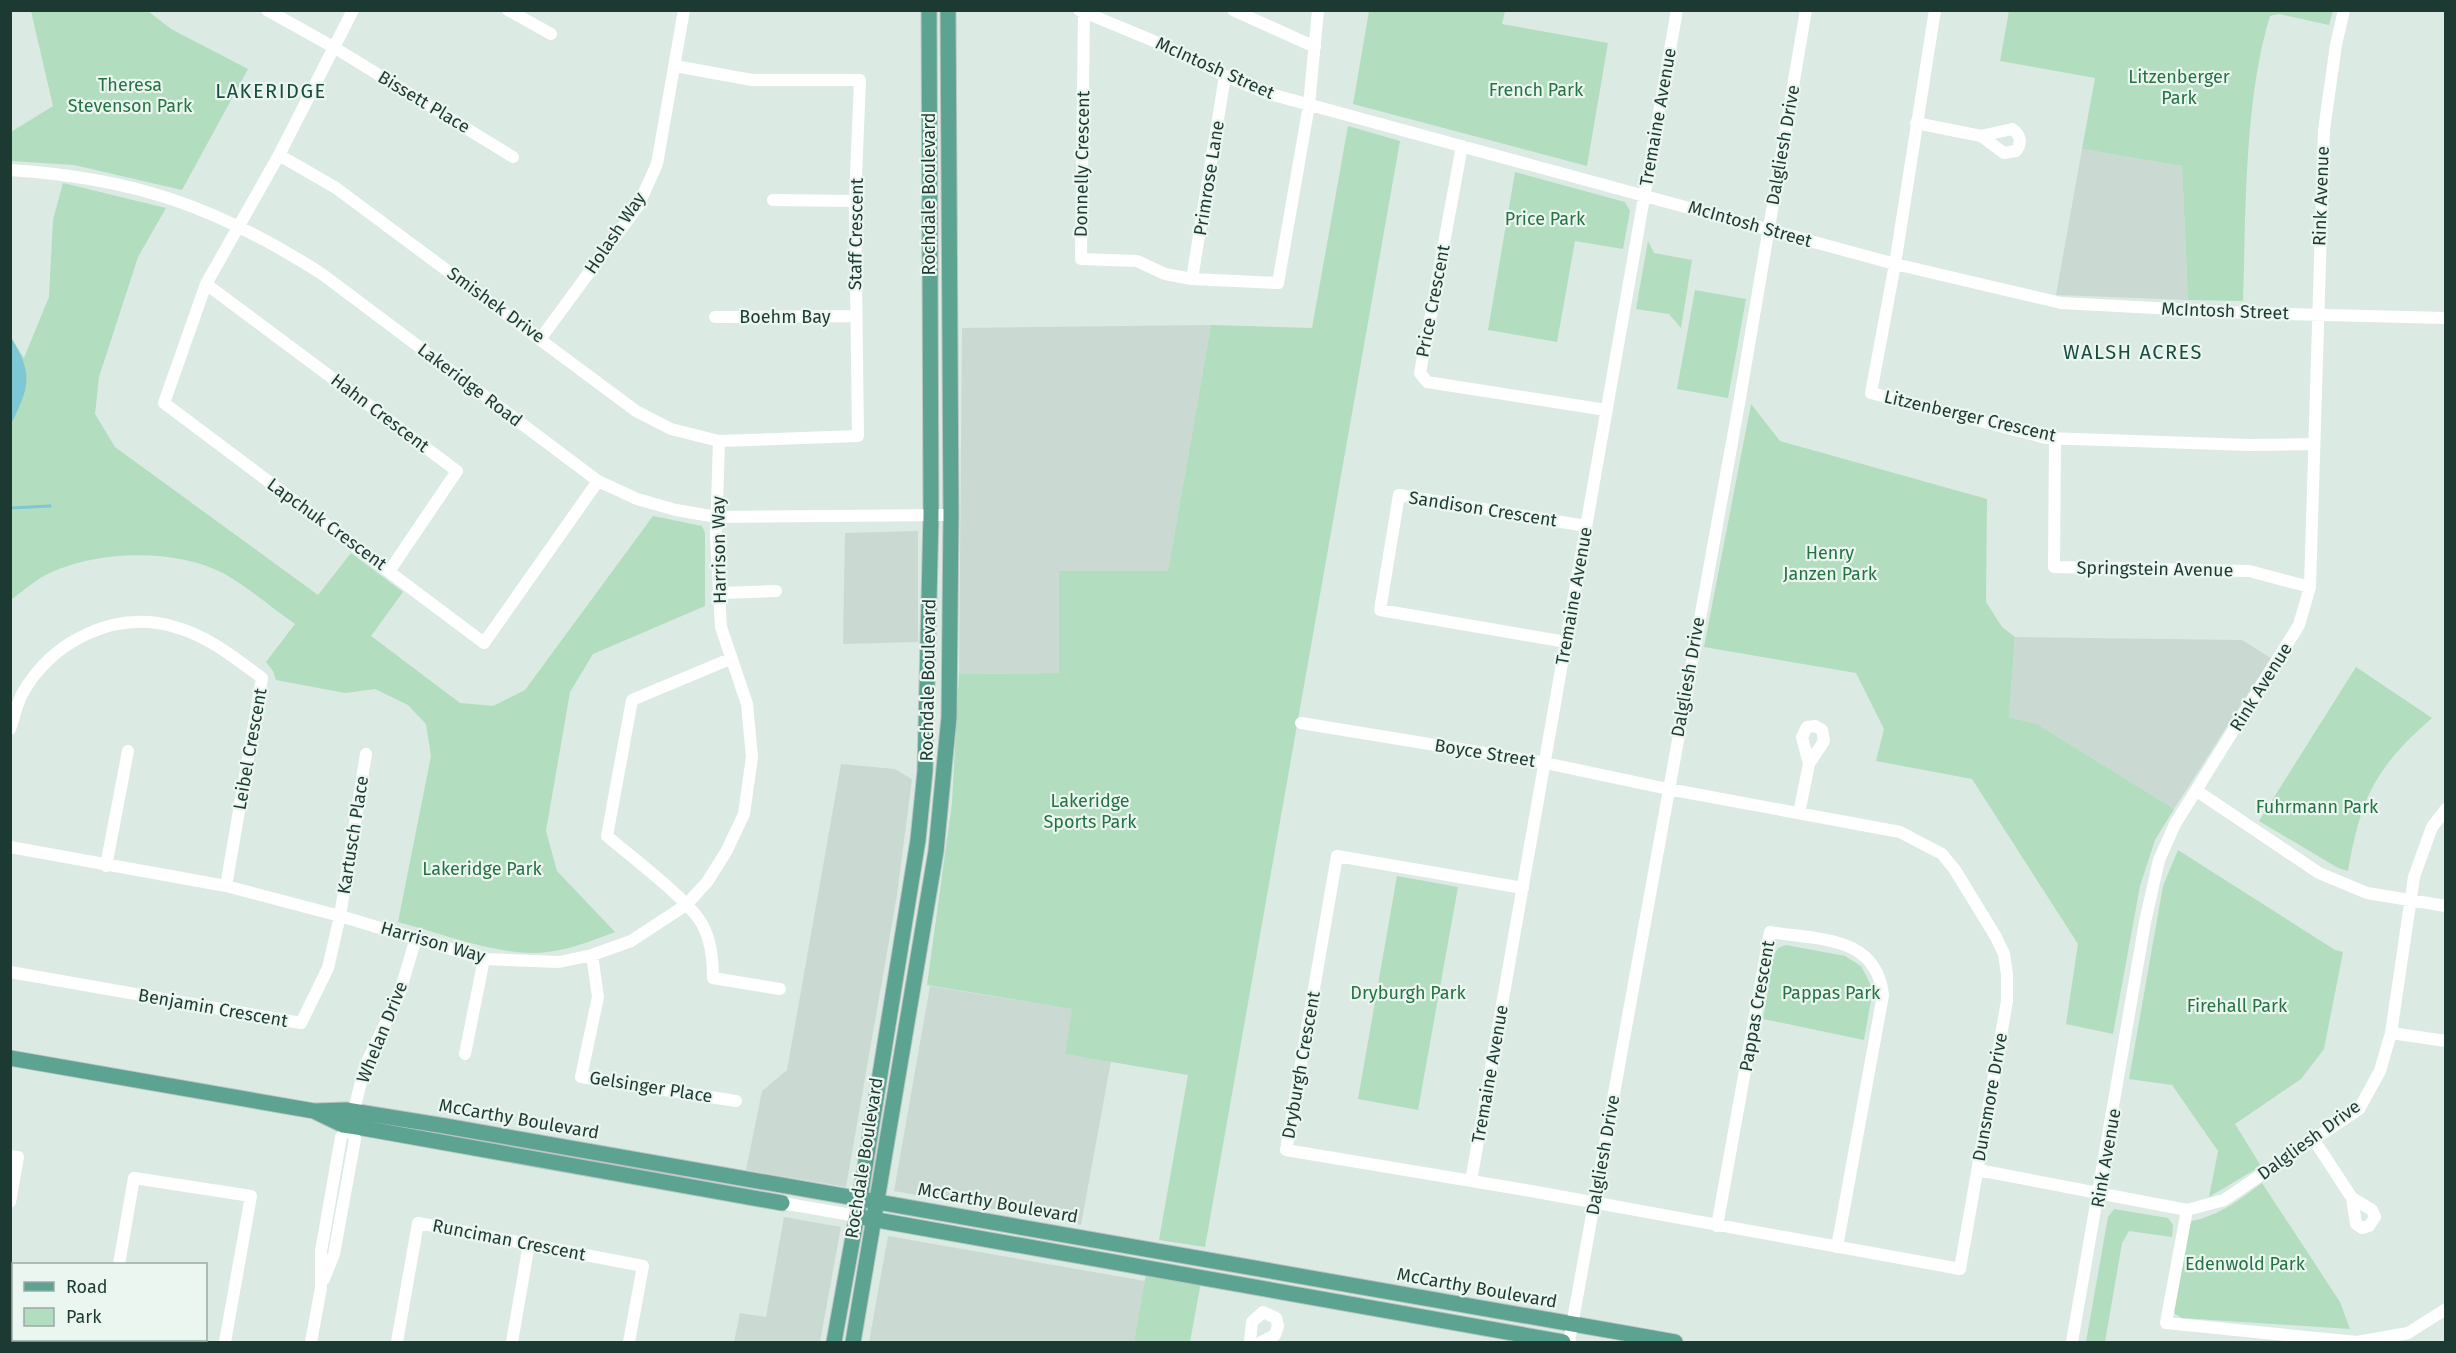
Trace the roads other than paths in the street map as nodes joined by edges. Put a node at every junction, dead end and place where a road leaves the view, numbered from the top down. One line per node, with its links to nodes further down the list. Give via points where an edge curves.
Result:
1 (267, 10): 16 (street, Bissett Place)
2 (353, 10): 16 (street, Lapchuk Crescent)
3 (508, 10): 14 (street)
4 (684, 10): 17 (street, Holash Way)
5 (929, 10): 44 (main road, Rochdale Boulevard)
6 (948, 10): 45 (main road, Rochdale Boulevard)
7 (1233, 10): 15 (street)
8 (1318, 10): 15 (street)
9 (1677, 10): 26 (street, Tremaine Avenue)
10 (1806, 10): 30 (street, Dalgliesh Drive)
11 (1935, 10): 20 (street, Litzenberger Crescent)
12 (2344, 10): 34 (street, Rink Avenue, via 2324,130)
13 (1082, 11): 18 (street, McIntosh Street, via 1168,46); 32 (street, Donnelly Crescent, via 1081,259 1137,261 1165,274)
14 (551, 34)
15 (1315, 47): 19 (street)
16 (334, 48): 23 (street, Lapchuk Crescent); 24 (street, Bissett Place)
17 (675, 66): 28 (street, Staff Crescent, via 752,80 860,80); 38 (street, Holash Way, via 657,164 638,206)
18 (1225, 76): 19 (street, McIntosh Street); 32 (street, Primrose Lane)
19 (1309, 105): 22 (street, McIntosh Street); 32 (street, Donnelly Crescent, via 1278,283)
20 (1916, 123): 21 (street); 31 (street, Litzenberger Crescent)
21 (1981, 136)
22 (1462, 146): 26 (street, McIntosh Street); 39 (street, Price Crescent, via 1420,373 1427,382)
23 (279, 155): 29 (street, Lapchuk Crescent); 38 (street, Smishek Drive, via 336,188)
24 (513, 157)
25 (10, 170): 29 (street, Lakeridge Road, via 74,174 124,184 178,200)
26 (1644, 195): 30 (street, McIntosh Street); 39 (street, Tremaine Avenue)
27 (773, 200): 28 (street)
28 (855, 201): 35 (street, Staff Crescent)
29 (238, 226): 33 (street, Lapchuk Crescent); 43 (street, Lakeridge Road, via 274,243 322,274)
30 (1768, 230): 31 (street, McIntosh Street); 60 (street, Dalgliesh Drive)
31 (1895, 264): 34 (street, McIntosh Street, via 2072,305); 40 (street, Litzenberger Crescent, via 1871,393)
32 (1192, 279)
33 (206, 284): 48 (street, Lapchuk Crescent, via 164,403); 48 (street, Hahn Crescent, via 457,471)
34 (2317, 314): 37 (street, McIntosh Street); 42 (street, Rink Avenue)
35 (855, 316): 36 (street, Boehm Bay); 41 (street, Staff Crescent, via 858,436)
36 (715, 317)
37 (2445, 318)
38 (541, 338): 41 (street, Smishek Drive, via 636,411 671,429)
39 (1606, 410): 47 (street, Tremaine Avenue)
40 (2055, 438): 42 (street, Litzenberger Crescent); 49 (street, Springstein Avenue, via 2054,567 2249,571)
41 (719, 441): 46 (street, Harrison Way)
42 (2314, 444): 49 (street, Rink Avenue)
43 (598, 481): 46 (street, Lakeridge Road, via 637,499); 48 (street, Lapchuk Crescent, via 484,643)
44 (931, 515): 45 (street, Lakeridge Road); 46 (street, Lakeridge Road); 88 (main road, Rochdale Boulevard, via 925,771 918,840)
45 (951, 515): 91 (main road, Rochdale Boulevard, via 950,717 944,796)
46 (717, 517): 51 (street, Harrison Way)
47 (1586, 526): 52 (street, Tremaine Avenue); 52 (street, Sandison Crescent, via 1399,495 1380,610)
48 (390, 570)
49 (2310, 587): 61 (street, Rink Avenue, via 2299,625)
50 (776, 591): 51 (street)
51 (718, 593): 53 (street, Harrison Way, via 721,627)
52 (1566, 642): 58 (street, Tremaine Avenue)
53 (730, 659): 69 (street, Harrison Way, via 747,704 752,757 744,814 707,882); 69 (street, via 632,700 607,836)
54 (1300, 723): 58 (street, Boyce Street)
55 (10, 729): 66 (street, Leibel Crescent, via 22,695 43,665 77,637 117,623 147,622 175,627 216,644 261,678)
56 (128, 751): 65 (street)
57 (366, 754): 71 (street, Kartusch Place)
58 (1545, 763): 60 (street, Boyce Street); 67 (street, Tremaine Avenue)
59 (1809, 764): 63 (street)
60 (1668, 789): 63 (street, Dunsmore Drive); 93 (street, Dalgliesh Drive)
61 (2197, 791): 68 (street, via 2319,873 2367,893); 87 (street, Rink Avenue, via 2175,824 2159,860)
62 (2445, 809): 68 (street, Dalgliesh Drive, via 2432,827)
63 (1799, 813): 85 (street, Dunsmore Drive, via 1900,832 1942,854 1996,937 2004,954 2007,1001)
64 (10, 847): 65 (street, Harrison Way)
65 (106, 866): 66 (street, Harrison Way)
66 (226, 886): 71 (street, Harrison Way)
67 (1523, 888): 86 (street, Tremaine Avenue); 86 (street, Dryburgh Crescent, via 1338,856 1335,867 1286,1150)
68 (2410, 900): 70 (street); 77 (street, Dalgliesh Drive)
69 (686, 905): 73 (street, Harrison Way, via 632,941); 76 (street, via 702,924 713,957 713,978)
70 (2445, 906)
71 (340, 916): 72 (street, Harrison Way); 75 (street, Benjamin Crescent, via 328,968 301,1023)
72 (416, 938): 74 (street, Harrison Way); 82 (street, Whelan Drive, via 399,994 365,1066)
73 (592, 955): 74 (street, Harrison Way, via 559,962); 81 (street, Gelsinger Place, via 598,997 581,1077)
74 (484, 959): 79 (street)
75 (10, 972)
76 (780, 989)
77 (2391, 1033): 78 (street); 83 (street, Dalgliesh Drive, via 2380,1071 2359,1109)
78 (2445, 1041)
79 (465, 1054)
80 (10, 1058): 82 (main road, McCarthy Boulevard)
81 (736, 1101)
82 (351, 1118): 88 (main road, McCarthy Boulevard); 92 (main road, McCarthy Boulevard); 104 (street, Whelan Drive, via 341,1137 321,1251 321,1288)
83 (2314, 1140): 89 (street); 94 (street, Dalgliesh Drive, via 2224,1200)
84 (10, 1156): 90 (street, via 18,1157)
85 (1978, 1170): 87 (street, Dalgliesh Drive); 99 (street, Dunsmore Drive, via 1960,1269)
86 (1471, 1180): 93 (street, Dryburgh Crescent)
87 (2100, 1193): 94 (street, Dalgliesh Drive); 115 (street, Rink Avenue)
88 (860, 1198): 91 (main road, McCarthy Boulevard); 95 (main road, Rochdale Boulevard)
89 (2352, 1198)
90 (10, 1202)
91 (877, 1202): 96 (main road, Rochdale Boulevard); 102 (main road, McCarthy Boulevard)
92 (782, 1203): 95 (street, McCarthy Boulevard)
93 (1595, 1204): 97 (street, Dunsmore Drive); 102 (street, Dalgliesh Drive)
94 (2187, 1210): 101 (street, via 2166,1323 2357,1342 2408,1333)
95 (857, 1216): 96 (main road, McCarthy Boulevard); 108 (main road, Rochdale Boulevard)
96 (874, 1219): 109 (main road, Rochdale Boulevard); 112 (main road, McCarthy Boulevard)
97 (1717, 1226): 99 (street, Dunsmore Drive); 99 (street, Pappas Crescent, via 1770,932 1848,945 1871,962 1881,978 1883,995)
98 (529, 1244): 105 (street, Runciman Crescent, via 418,1223); 106 (street); 107 (street, Runciman Crescent, via 643,1266)
99 (1837, 1247)
100 (119, 1263): 103 (street, via 134,1178 251,1196)
101 (2445, 1308)
102 (1572, 1325): 113 (street, Dalgliesh Drive); 114 (main road, McCarthy Boulevard)
103 (225, 1342)
104 (311, 1342)
105 (397, 1342)
106 (512, 1342)
107 (629, 1342)
108 (834, 1342)
109 (853, 1342)
110 (1250, 1342): 111 (street, via 1252,1322 1263,1312 1276,1318 1278,1326 1275,1335)
111 (1261, 1342)
112 (1563, 1342)
113 (1569, 1342)
114 (1675, 1342)
115 (2072, 1342)

